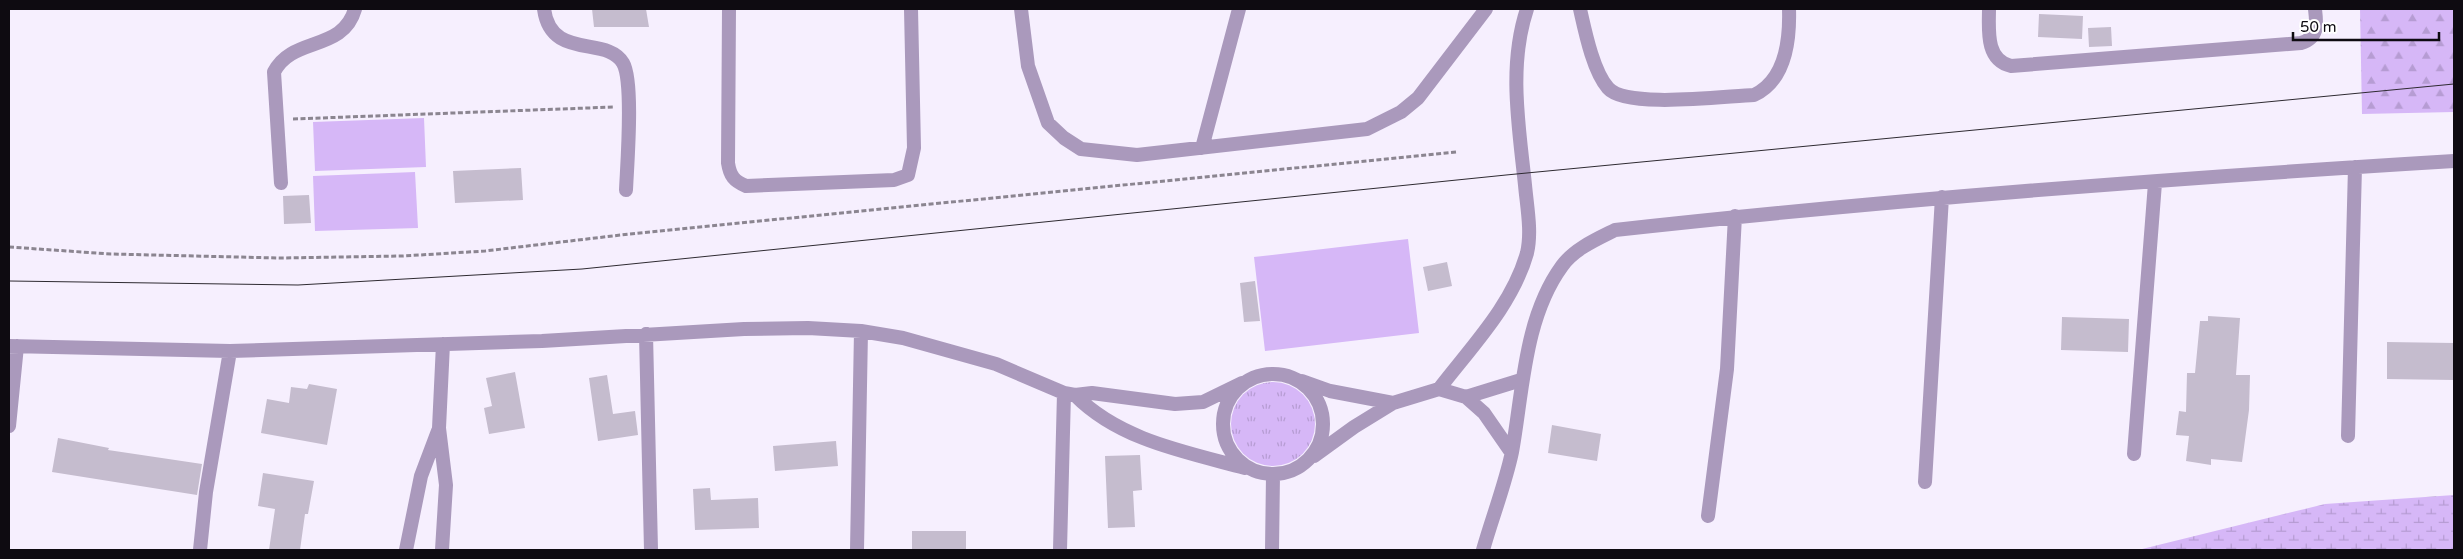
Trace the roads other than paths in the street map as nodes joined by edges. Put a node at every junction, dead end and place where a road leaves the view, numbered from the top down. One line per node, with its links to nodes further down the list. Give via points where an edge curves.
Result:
1 (355, 9): 16 (street, via 352,22 343,32 288,56 278,63 274,72)
2 (544, 9): 18 (street, via 551,29 562,40 616,54 622,60 629,107)
3 (729, 9): 4 (street, via 728,163 736,182 746,186 894,180 908,175 914,148)
4 (911, 9)
5 (1021, 9): 13 (street, via 1028,66 1038,96 1048,123 1064,138 1081,149 1106,153 1138,155)
6 (1239, 9): 13 (street)
7 (1486, 9): 13 (street, via 1418,98 1385,122 1350,133)
8 (1527, 9): 29 (street, via 1517,73 1528,251 1508,295 1486,330)
9 (1580, 9): 10 (street, via 1602,80 1618,96 1649,100 1754,95 1766,90 1781,68 1786,52)
10 (1789, 9)
11 (1989, 9): 12 (street, via 1991,46 1996,57 2011,66 2300,43 2310,40 2315,34)
12 (2316, 9)
13 (1202, 148)
14 (2454, 161): 15 (street)
15 (2355, 167): 17 (street); 35 (street)
16 (281, 183)
17 (2156, 183): 19 (street); 37 (street)
18 (626, 190)
19 (1942, 197): 20 (street); 41 (street)
20 (1735, 216): 27 (street, via 1614,230 1583,246 1562,265 1543,300); 42 (street, via 1727,369)
21 (861, 331): 22 (street, via 789,328); 30 (street, via 903,338 996,364); 47 (street)
22 (646, 334): 23 (street); 46 (street)
23 (443, 344): 25 (street); 34 (street)
24 (13, 346): 25 (street); 33 (street)
25 (230, 351): 43 (street, via 206,492)
26 (1292, 377): 28 (street, via 1275,373 1258,375); 32 (street, via 1330,390); 38 (street, via 1317,399 1322,415 1323,432 1318,448)
27 (1521, 380): 31 (street); 36 (street)
28 (1242, 383): 30 (street, via 1203,402 1175,404 1092,393); 39 (street, via 1224,410 1222,427 1226,443)
29 (1439, 389): 31 (street); 32 (street)
30 (1070, 394): 39 (street, via 1116,426 1176,449); 48 (street)
31 (1466, 397): 36 (street, via 1484,413)
32 (1394, 404): 38 (street, via 1354,427)
33 (9, 426)
34 (439, 428): 44 (street, via 421,476); 45 (street, via 446,485)
35 (2348, 436)
36 (1511, 452): 50 (street)
37 (2134, 454)
38 (1307, 461): 40 (street, via 1292,471)
39 (1248, 468): 40 (street)
40 (1273, 475): 49 (street)
41 (1925, 482)
42 (1708, 516)
43 (200, 550)
44 (406, 550)
45 (442, 550)
46 (650, 550)
47 (857, 550)
48 (1060, 550)
49 (1272, 550)
50 (1483, 550)

